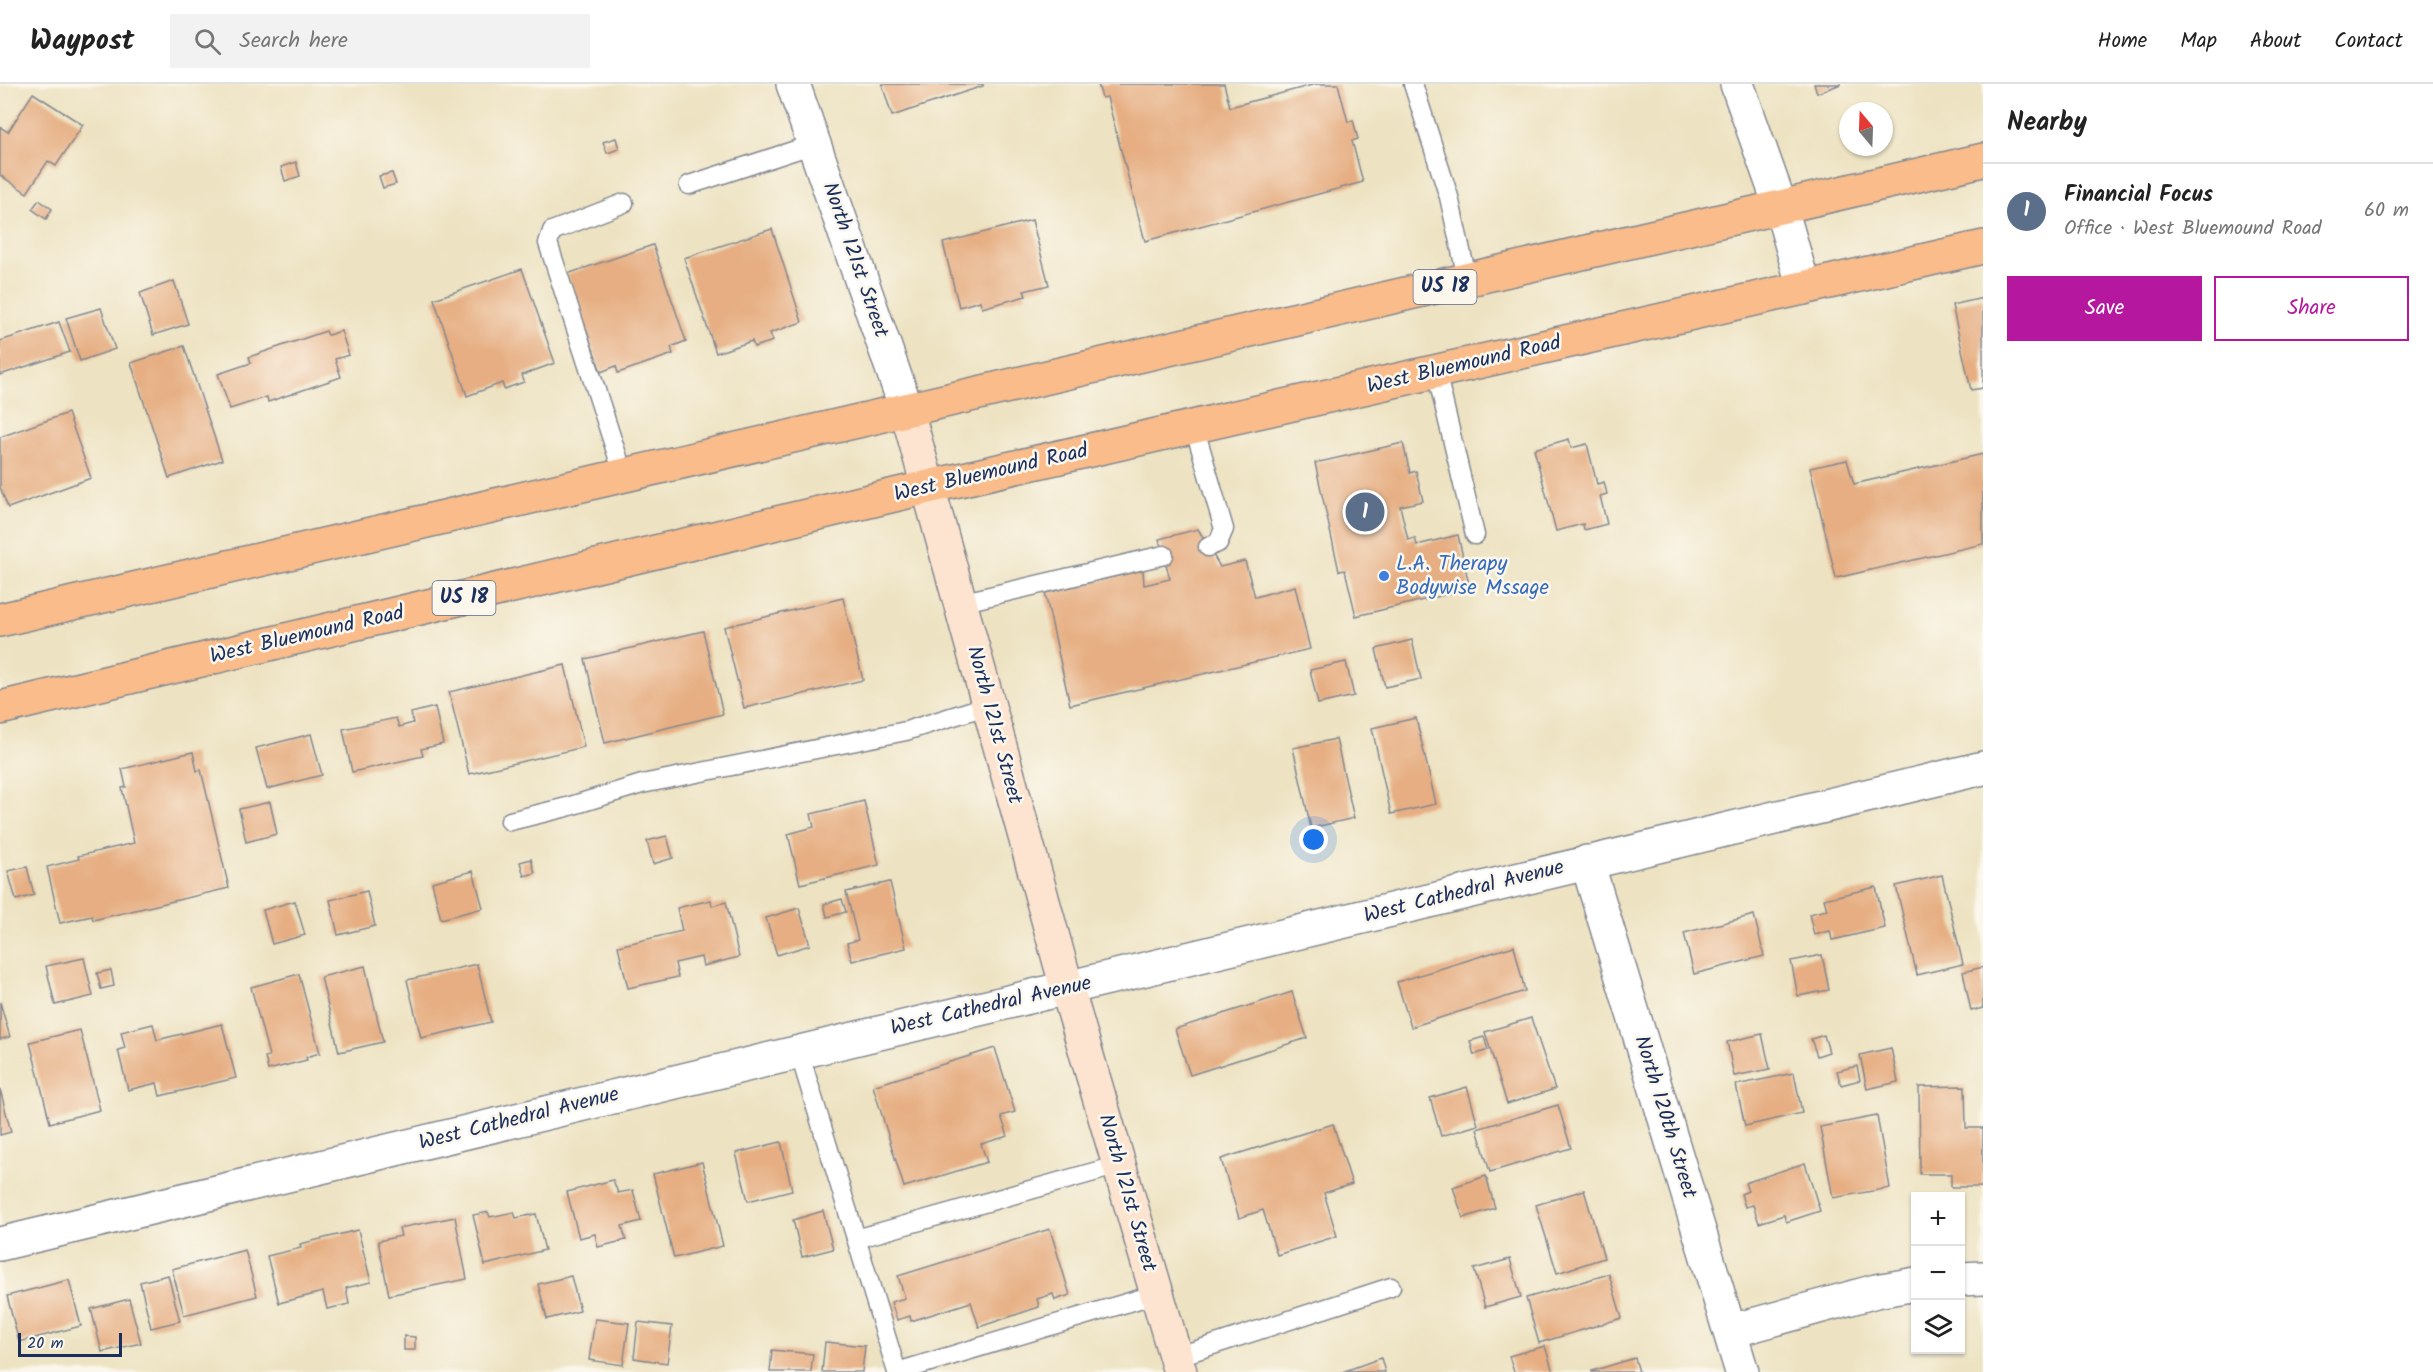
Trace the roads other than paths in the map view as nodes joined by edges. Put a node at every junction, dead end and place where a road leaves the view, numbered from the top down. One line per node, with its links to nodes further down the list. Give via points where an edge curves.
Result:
1 (793, 84): 4 (street, North 121st Street)
2 (1413, 84): 10 (lane, via 1449,197)
3 (1737, 84): 8 (street)
4 (814, 144): 6 (lane); 13 (street, North 121st Street)
5 (1983, 160): 8 (main road, US 18)
6 (689, 185)
7 (624, 203): 15 (lane, via 552,231 548,243)
8 (1781, 208): 10 (main road, US 18); 11 (street)
9 (1983, 247): 11 (main road, West Bluemound Road / US 18)
10 (1468, 282): 13 (main road, US 18)
11 (1804, 288): 12 (main road, West Bluemound Road / US 18)
12 (1436, 371): 14 (main road, West Bluemound Road / US 18); 17 (lane)
13 (907, 411): 15 (main road, US 18); 16 (street, North 121st Street)
14 (1194, 426): 16 (main road, West Bluemound Road / US 18); 18 (lane, via 1224,529 1218,543)
15 (624, 476): 21 (main road, US 18)
16 (928, 487): 20 (street, North 121st Street); 23 (main road, West Bluemound Road / US 18)
17 (1475, 535)
18 (1208, 547)
19 (1164, 555): 20 (lane)
20 (960, 603): 22 (street, North 121st Street)
21 (0, 620)
22 (989, 705): 25 (lane, via 906,731 642,784); 27 (street, North 121st Street)
23 (0, 708)
24 (1983, 768): 26 (street, West Cathedral Avenue)
25 (510, 821)
26 (1587, 862): 27 (street, West Cathedral Avenue); 37 (street, North 120th Street)
27 (1067, 988): 28 (street, West Cathedral Avenue); 29 (street, North 121st Street)
28 (799, 1052): 30 (lane); 31 (street, West Cathedral Avenue)
29 (1119, 1165): 30 (lane); 36 (street, North 121st Street)
30 (856, 1239): 39 (lane)
31 (0, 1244)
32 (1983, 1278): 33 (street)
33 (1965, 1279)
34 (1911, 1285): 37 (street)
35 (1391, 1287): 38 (lane)
36 (1156, 1294): 38 (street, North 121st Street); 39 (lane)
37 (1731, 1331): 40 (street, North 120th Street)
38 (1178, 1364)
39 (897, 1372)
40 (1742, 1372)

